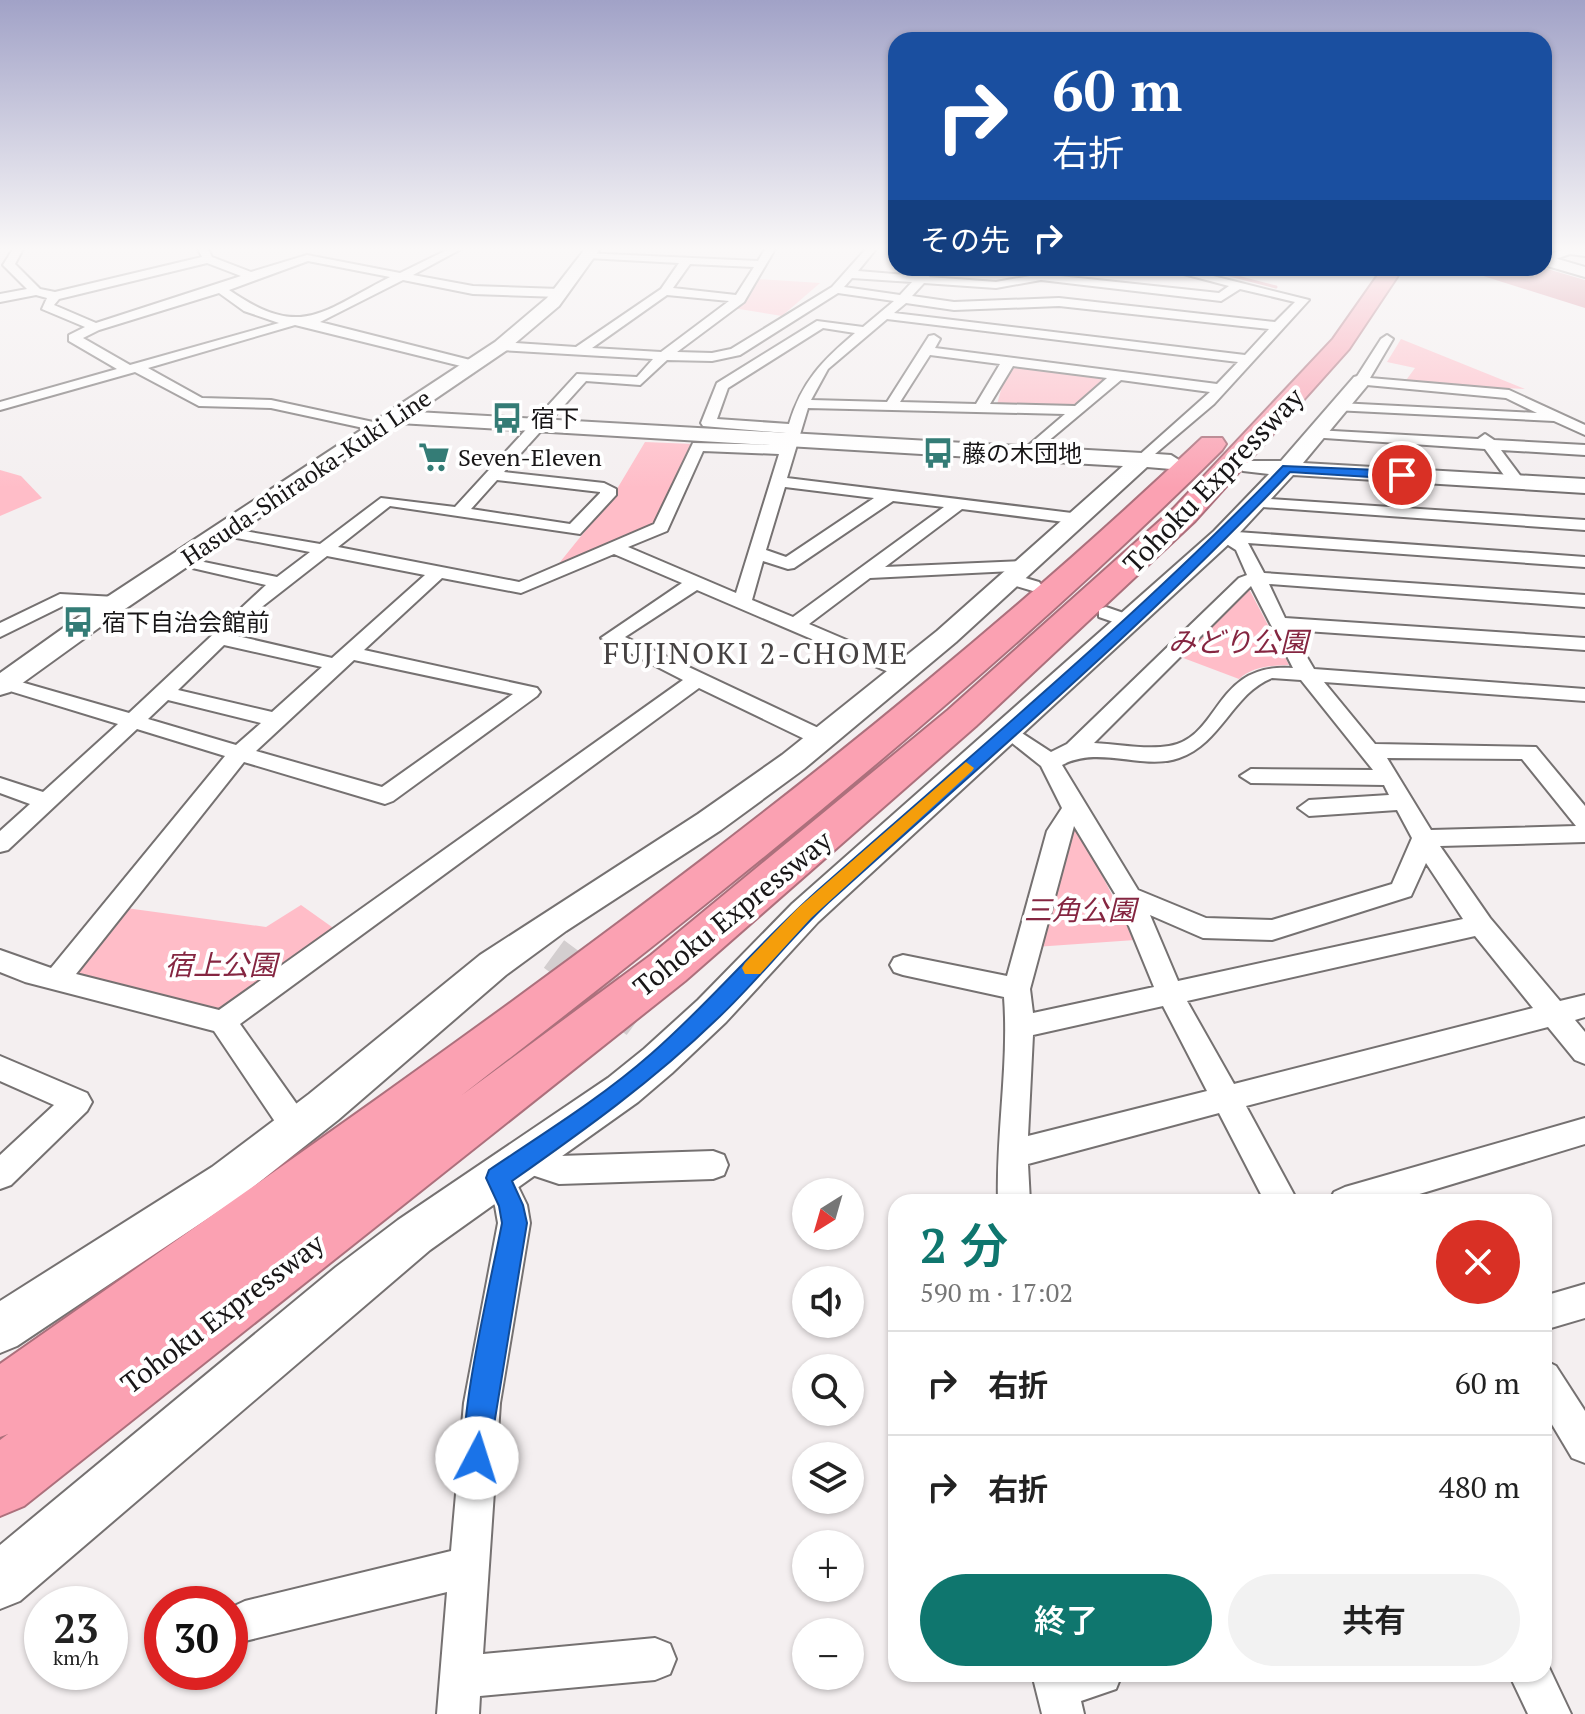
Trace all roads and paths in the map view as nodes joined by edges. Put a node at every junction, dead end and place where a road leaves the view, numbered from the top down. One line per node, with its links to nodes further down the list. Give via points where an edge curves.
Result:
1 (91, 329): 28 (street, via 74,338)
2 (271, 329): 28 (street)
3 (332, 329): 27 (street)
4 (523, 329): 21 (street, Hasuda-Shiraoka-Kuki Line)
5 (610, 329): 22 (street)
6 (700, 329): 24 (street)
7 (772, 329): 24 (street, via 735,352)
8 (813, 329): 45 (street, via 722,386 708,423)
9 (852, 329): 18 (street)
10 (867, 329): 18 (street)
11 (940, 329): 23 (street)
12 (1151, 329): 19 (street)
13 (1151, 329): 19 (street)
14 (1238, 329): 19 (street)
15 (1273, 329): 25 (street)
16 (1325, 329): 134 (highway, Tohoku Expressway, via 1158,498 926,702 467,1062)
17 (1349, 329): 136 (highway, Tohoku Expressway, via 1184,515 833,831 668,968)
18 (865, 331): 33 (street, via 823,367)
19 (1186, 333): 25 (street)
20 (1387, 339): 30 (street)
21 (501, 346): 22 (street); 27 (street, Hasuda-Shiraoka-Kuki Line)
22 (580, 350): 24 (street)
23 (927, 351): 26 (street); 34 (street)
24 (664, 356): 42 (street, via 640,381 582,377)
25 (1245, 359): 32 (street)
26 (1009, 361): 29 (street); 36 (street)
27 (473, 365): 41 (street, Hasuda-Shiraoka-Kuki Line)
28 (131, 368): 35 (street); 41 (street, via 199,402 271,404)
29 (1118, 376): 32 (street); 38 (street)
30 (1361, 381): 31 (street); 37 (street)
31 (1449, 388): 39 (street); 40 (street, via 1509,394)
32 (1220, 389): 49 (street)
33 (802, 404): 34 (street); 45 (street)
34 (892, 404): 36 (street)
35 (0, 406)
36 (981, 407): 38 (street)
37 (1339, 407): 39 (street); 44 (street)
38 (1077, 410): 48 (street)
39 (1468, 414): 40 (street); 46 (street)
40 (1565, 419): 43 (street)
41 (390, 422): 42 (street); 60 (street, Hasuda-Shiraoka-Kuki Line)
42 (540, 425): 45 (street); 50 (street)
43 (1585, 431)
44 (1315, 434): 46 (street); 51 (street)
45 (789, 439): 48 (street); 52 (street); 62 (street, via 698,446 661,527)
46 (1490, 445): 47 (street); 53 (street)
47 (1585, 450)
48 (1028, 453): 49 (street)
49 (1157, 461): 58 (street)
50 (493, 475): 57 (street); 57 (street, via 610,492 574,530)
51 (1264, 479): 53 (street); 59 (street); 61 (street)
52 (780, 482): 55 (street); 64 (street)
53 (1517, 482): 54 (street)
54 (1585, 486)
55 (889, 496): 56 (street); 64 (street, via 788,564)
56 (959, 504): 58 (street); 68 (street)
57 (459, 512): 63 (street, via 387,501)
58 (1080, 519): 69 (street)
59 (1585, 525)
60 (227, 531): 63 (street); 65 (street, Hasuda-Shiraoka-Kuki Line)
61 (1223, 536): 66 (street); 70 (street, via 1243,547); 90 (street, via 1119,617)
62 (615, 548): 67 (street, via 521,588); 72 (street)
63 (325, 549): 67 (street); 71 (street)
64 (758, 553): 74 (street)
65 (181, 560): 71 (street); 75 (street, Hasuda-Shiraoka-Kuki Line)
66 (1585, 562)
67 (438, 572): 81 (street)
68 (866, 573): 69 (street); 77 (street)
69 (1024, 577): 82 (street)
70 (1255, 578): 73 (street); 76 (street); 92 (street, via 1181,642)
71 (279, 583): 79 (street)
72 (695, 583): 74 (street); 84 (street, via 611,638)
73 (1585, 601)
74 (742, 602): 77 (street)
75 (116, 603): 78 (street, via 60,600); 85 (street, Hasuda-Shiraoka-Kuki Line)
76 (1278, 623): 80 (street); 83 (street)
77 (795, 625): 82 (street)
78 (0, 631)
79 (220, 638): 81 (street); 86 (street)
80 (1585, 644)
81 (344, 659): 88 (street); 94 (street, via 530,692 385,796)
82 (905, 672): 91 (street)
83 (1306, 673): 87 (street); 92 (street, via 1270,672 1252,679 1197,742 1172,753); 93 (street)
84 (696, 680): 91 (street); 116 (street)
85 (1, 684): 89 (street)
86 (164, 693): 88 (street); 89 (street)
87 (1585, 695)
88 (277, 720): 94 (street)
89 (132, 724): 94 (street); 99 (street)
90 (1008, 731): 95 (street); 125 (street, via 805,913 658,1061)
91 (821, 738): 121 (street, via 743,799 493,965)
92 (1075, 749): 95 (street)
93 (1370, 751): 97 (street); 103 (street, via 1528,752)
94 (238, 755): 111 (street)
95 (1050, 762): 101 (street)
96 (1251, 776): 97 (street)
97 (1391, 778): 100 (street)
98 (0, 785): 99 (street)
99 (48, 802): 106 (street)
100 (1404, 802): 102 (street); 105 (street)
101 (1074, 808): 107 (street); 112 (street, via 1059,831)
102 (1309, 808)
103 (1585, 822)
104 (1585, 834): 105 (street)
105 (1424, 838): 107 (street, via 1402,890 1272,930 1203,928); 108 (street)
106 (0, 844)
107 (1129, 896): 113 (street)
108 (1481, 925): 113 (street); 115 (street)
109 (0, 960): 111 (street)
110 (903, 965): 112 (street)
111 (57, 979): 116 (street)
112 (1017, 989): 117 (street)
113 (1171, 996): 117 (street); 120 (street)
114 (1585, 1006): 115 (street)
115 (1553, 1012): 118 (street); 120 (street)
116 (223, 1022): 121 (street)
117 (1020, 1027): 123 (street)
118 (1585, 1052)
119 (0, 1068): 126 (street, via 77,1102)
120 (1227, 1097): 123 (street); 128 (street)
121 (297, 1129): 132 (street, via 166,1223)
122 (1585, 1131): 129 (street)
123 (1012, 1154): 127 (street)
124 (713, 1165): 125 (street)
125 (511, 1168): 137 (street, via 514,1223 482,1403); 138 (street, via 353,1283)
126 (0, 1175)
127 (1014, 1194)
128 (1278, 1194)
129 (1372, 1194)
130 (1585, 1301): 131 (street)
131 (1552, 1311)
132 (0, 1329)
133 (1552, 1391): 135 (street)
134 (0, 1404)
135 (1585, 1445)
136 (0, 1482)
137 (467, 1567): 139 (street); 144 (street)
138 (0, 1581)
139 (248, 1620)
140 (655, 1659): 144 (street)
141 (1082, 1682): 143 (street)
142 (1534, 1682): 145 (street)
143 (1058, 1692)
144 (460, 1696)
145 (1550, 1714)

